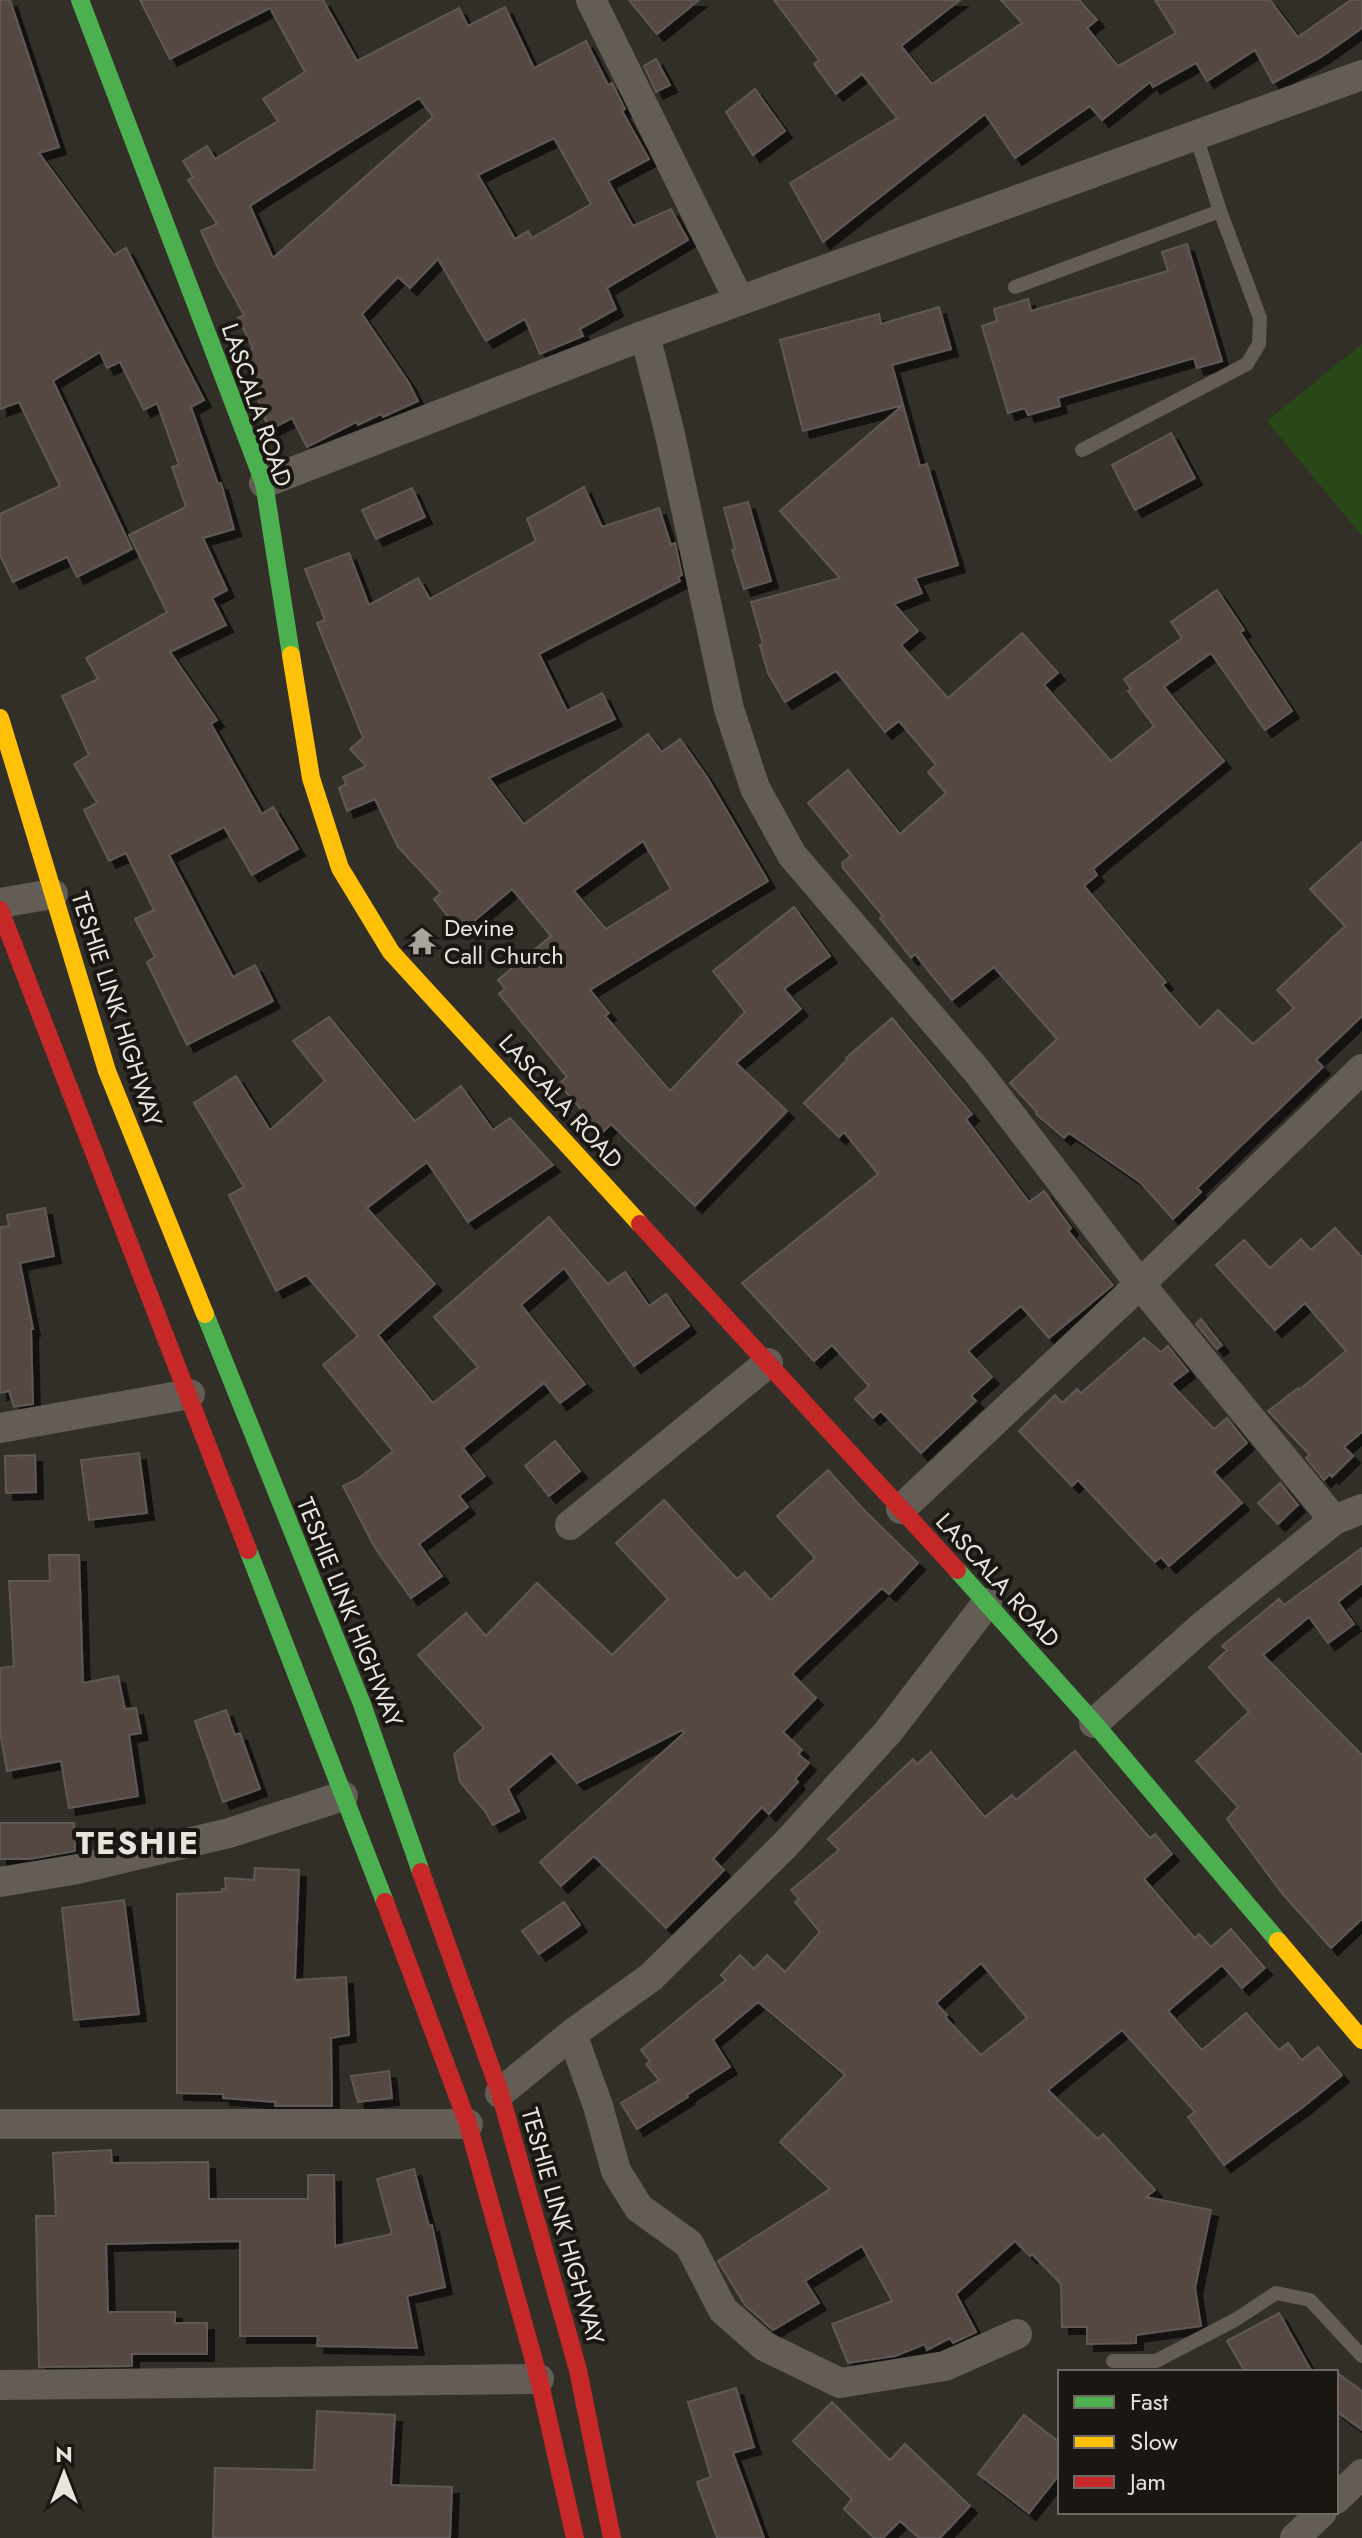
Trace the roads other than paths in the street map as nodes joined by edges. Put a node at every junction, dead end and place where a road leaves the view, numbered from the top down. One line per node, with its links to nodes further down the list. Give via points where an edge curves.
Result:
1 (80, 0): 10 (main road, LASCALA ROAD)
2 (591, 0): 7 (street)
3 (1362, 75): 4 (street)
4 (1196, 136): 5 (lane); 7 (street)
5 (1220, 211): 6 (lane); 9 (lane, via 1260,318 1259,344 1247,364)
6 (1015, 287)
7 (739, 300): 8 (street)
8 (645, 335): 10 (street); 16 (street, via 729,709 755,788 792,855 977,1071)
9 (1082, 450)
10 (264, 483): 17 (main road, LASCALA ROAD, via 311,778 340,868 391,952)
11 (0, 718): 12 (main road, TESHIE LINK HIGHWAY)
12 (53, 894): 13 (street); 29 (main road, TESHIE LINK HIGHWAY, via 107,1071 362,1704)
13 (0, 903)
14 (0, 910): 18 (main road)
15 (1362, 1069): 16 (street)
16 (1140, 1284): 20 (street); 21 (street)
17 (768, 1363): 20 (main road, LASCALA ROAD); 22 (street)
18 (190, 1394): 19 (street); 25 (main road)
19 (0, 1428)
20 (901, 1509): 23 (main road, LASCALA ROAD)
21 (1348, 1515): 24 (street, via 1204,1625)
22 (570, 1525)
23 (987, 1603): 24 (main road, LASCALA ROAD); 27 (street, via 888,1732 785,1845 651,1977)
24 (1094, 1723): 28 (main road, LASCALA ROAD)
25 (343, 1796): 26 (street, via 229,1833); 31 (main road)
26 (0, 1882)
27 (572, 2034): 29 (street); 32 (street, via 616,2171 639,2208 689,2244 723,2310 764,2346 840,2383 945,2366)
28 (1362, 2040)
29 (500, 2093): 41 (main road, TESHIE LINK HIGHWAY, via 578,2370)
30 (0, 2124): 31 (street)
31 (468, 2124): 35 (main road)
32 (1017, 2334)
33 (1362, 2356): 34 (lane, via 1310,2300 1276,2293 1156,2361)
34 (1113, 2361)
35 (539, 2379): 36 (street); 40 (main road)
36 (0, 2385)
37 (1362, 2474): 38 (street)
38 (1338, 2497)
39 (1320, 2514): 42 (street)
40 (575, 2538)
41 (612, 2538)
42 (1295, 2538)

